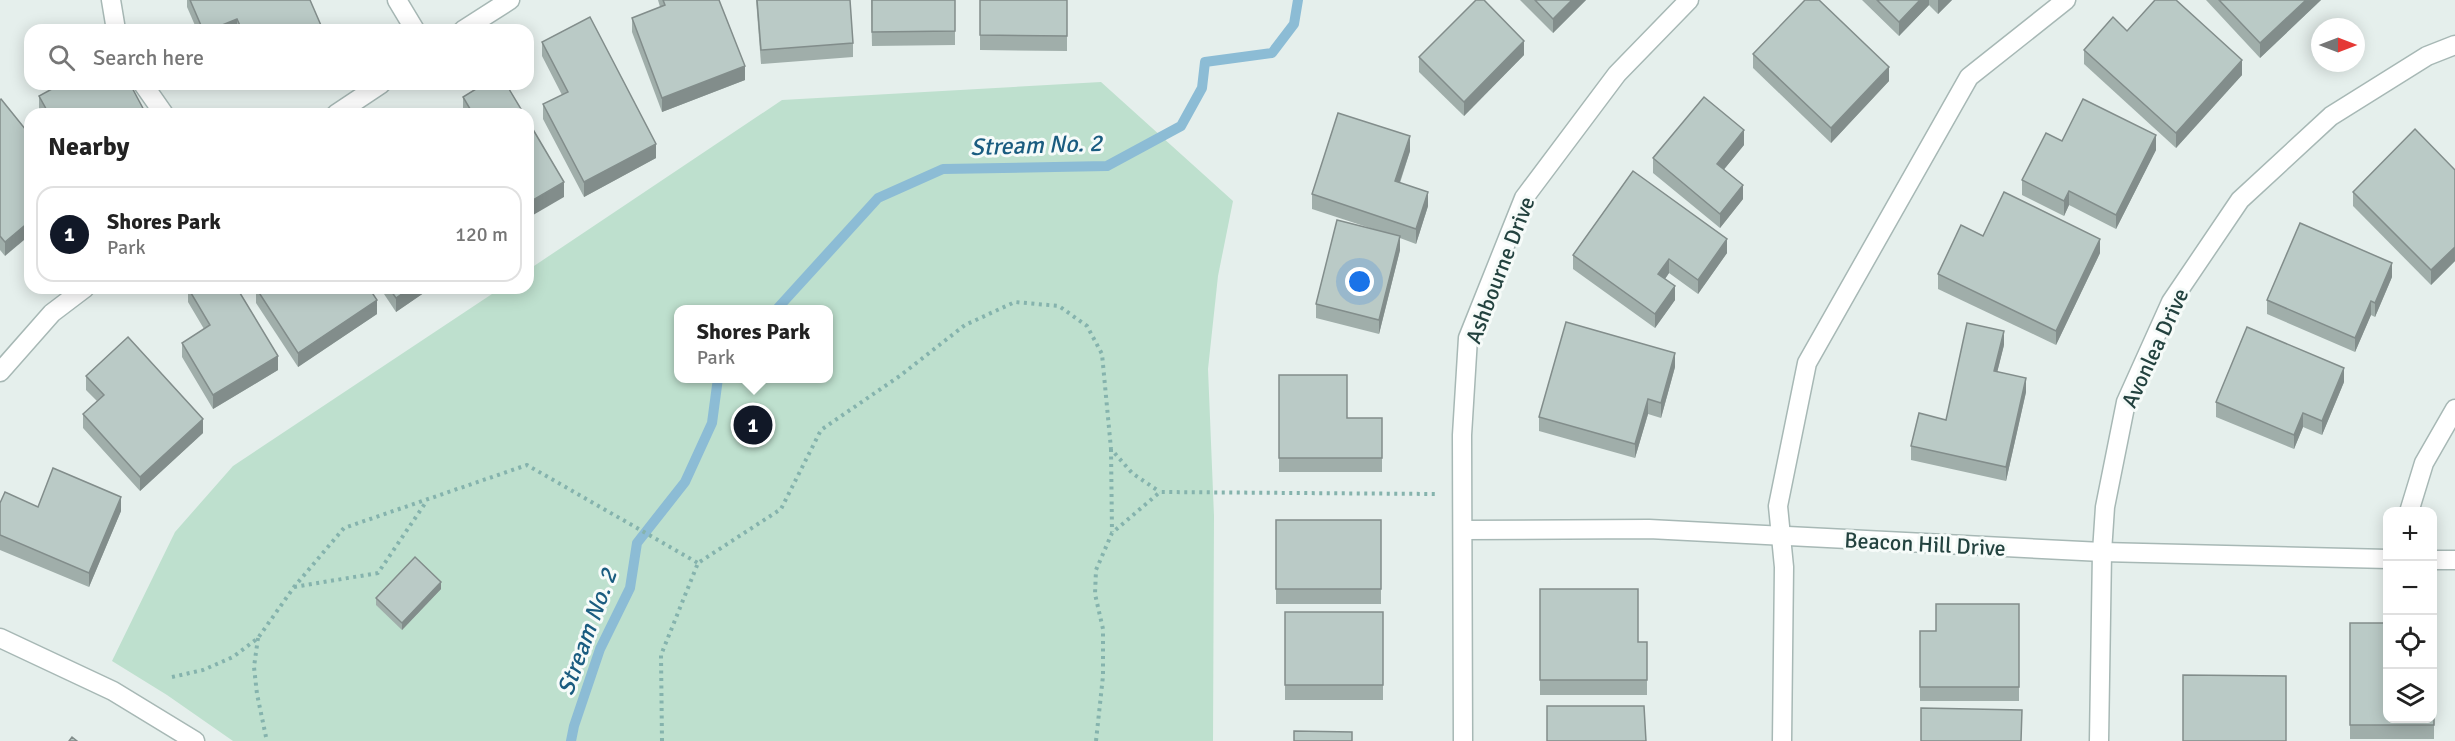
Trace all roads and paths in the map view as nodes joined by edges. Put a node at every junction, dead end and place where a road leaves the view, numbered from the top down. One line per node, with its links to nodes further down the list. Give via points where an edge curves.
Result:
1 (111, 0): 6 (street)
2 (397, 0): 7 (street)
3 (510, 0): 8 (street)
4 (1689, 0): 19 (street, Ashbourne Drive, via 1617,74 1524,198 1468,338)
5 (2066, 0): 24 (street, via 1969,77 1808,363 1778,506)
6 (115, 24)
7 (411, 24)
8 (472, 24)
9 (2455, 45): 25 (street, Avonlea Drive, via 2427,56 2331,116 2240,200 2171,302 2126,402 2105,507)
10 (147, 90): 12 (street)
11 (372, 90): 13 (street)
12 (160, 108)
13 (345, 108)
14 (77, 294): 15 (street, via 52,312)
15 (0, 372)
16 (2455, 409): 21 (street, via 2424,463)
17 (1111, 448): 18 (path, via 1132,472); 23 (path); 29 (path, via 1102,354 1087,326 1059,306 1015,302 965,325 821,430 781,509)
18 (1160, 492): 19 (path); 23 (path)
19 (1462, 494): 22 (street, Ashbourne Drive)
20 (426, 501): 29 (path, via 527,465); 30 (path, via 344,528); 30 (path, via 378,573)
21 (2411, 507)
22 (1463, 530): 24 (street, Beacon Hill Drive, via 1649,529); 38 (street, Ashbourne Drive)
23 (1112, 533): 37 (path, via 1096,570 1095,594 1103,629 1103,676)
24 (1781, 537): 25 (street, Beacon Hill Drive); 39 (street)
25 (2102, 552): 26 (street, Beacon Hill Drive); 40 (street, Avonlea Drive)
26 (2383, 559)
27 (2437, 560): 28 (street)
28 (2455, 560)
29 (698, 563): 36 (path, via 661,654)
30 (294, 588): 32 (path)
31 (0, 638): 35 (street, via 113,691)
32 (258, 638): 33 (path, via 233,657 203,670); 34 (path, via 254,667)
33 (172, 677)
34 (266, 737)
35 (195, 741)
36 (662, 741)
37 (1096, 741)
38 (1463, 741)
39 (1782, 741)
40 (2099, 741)

